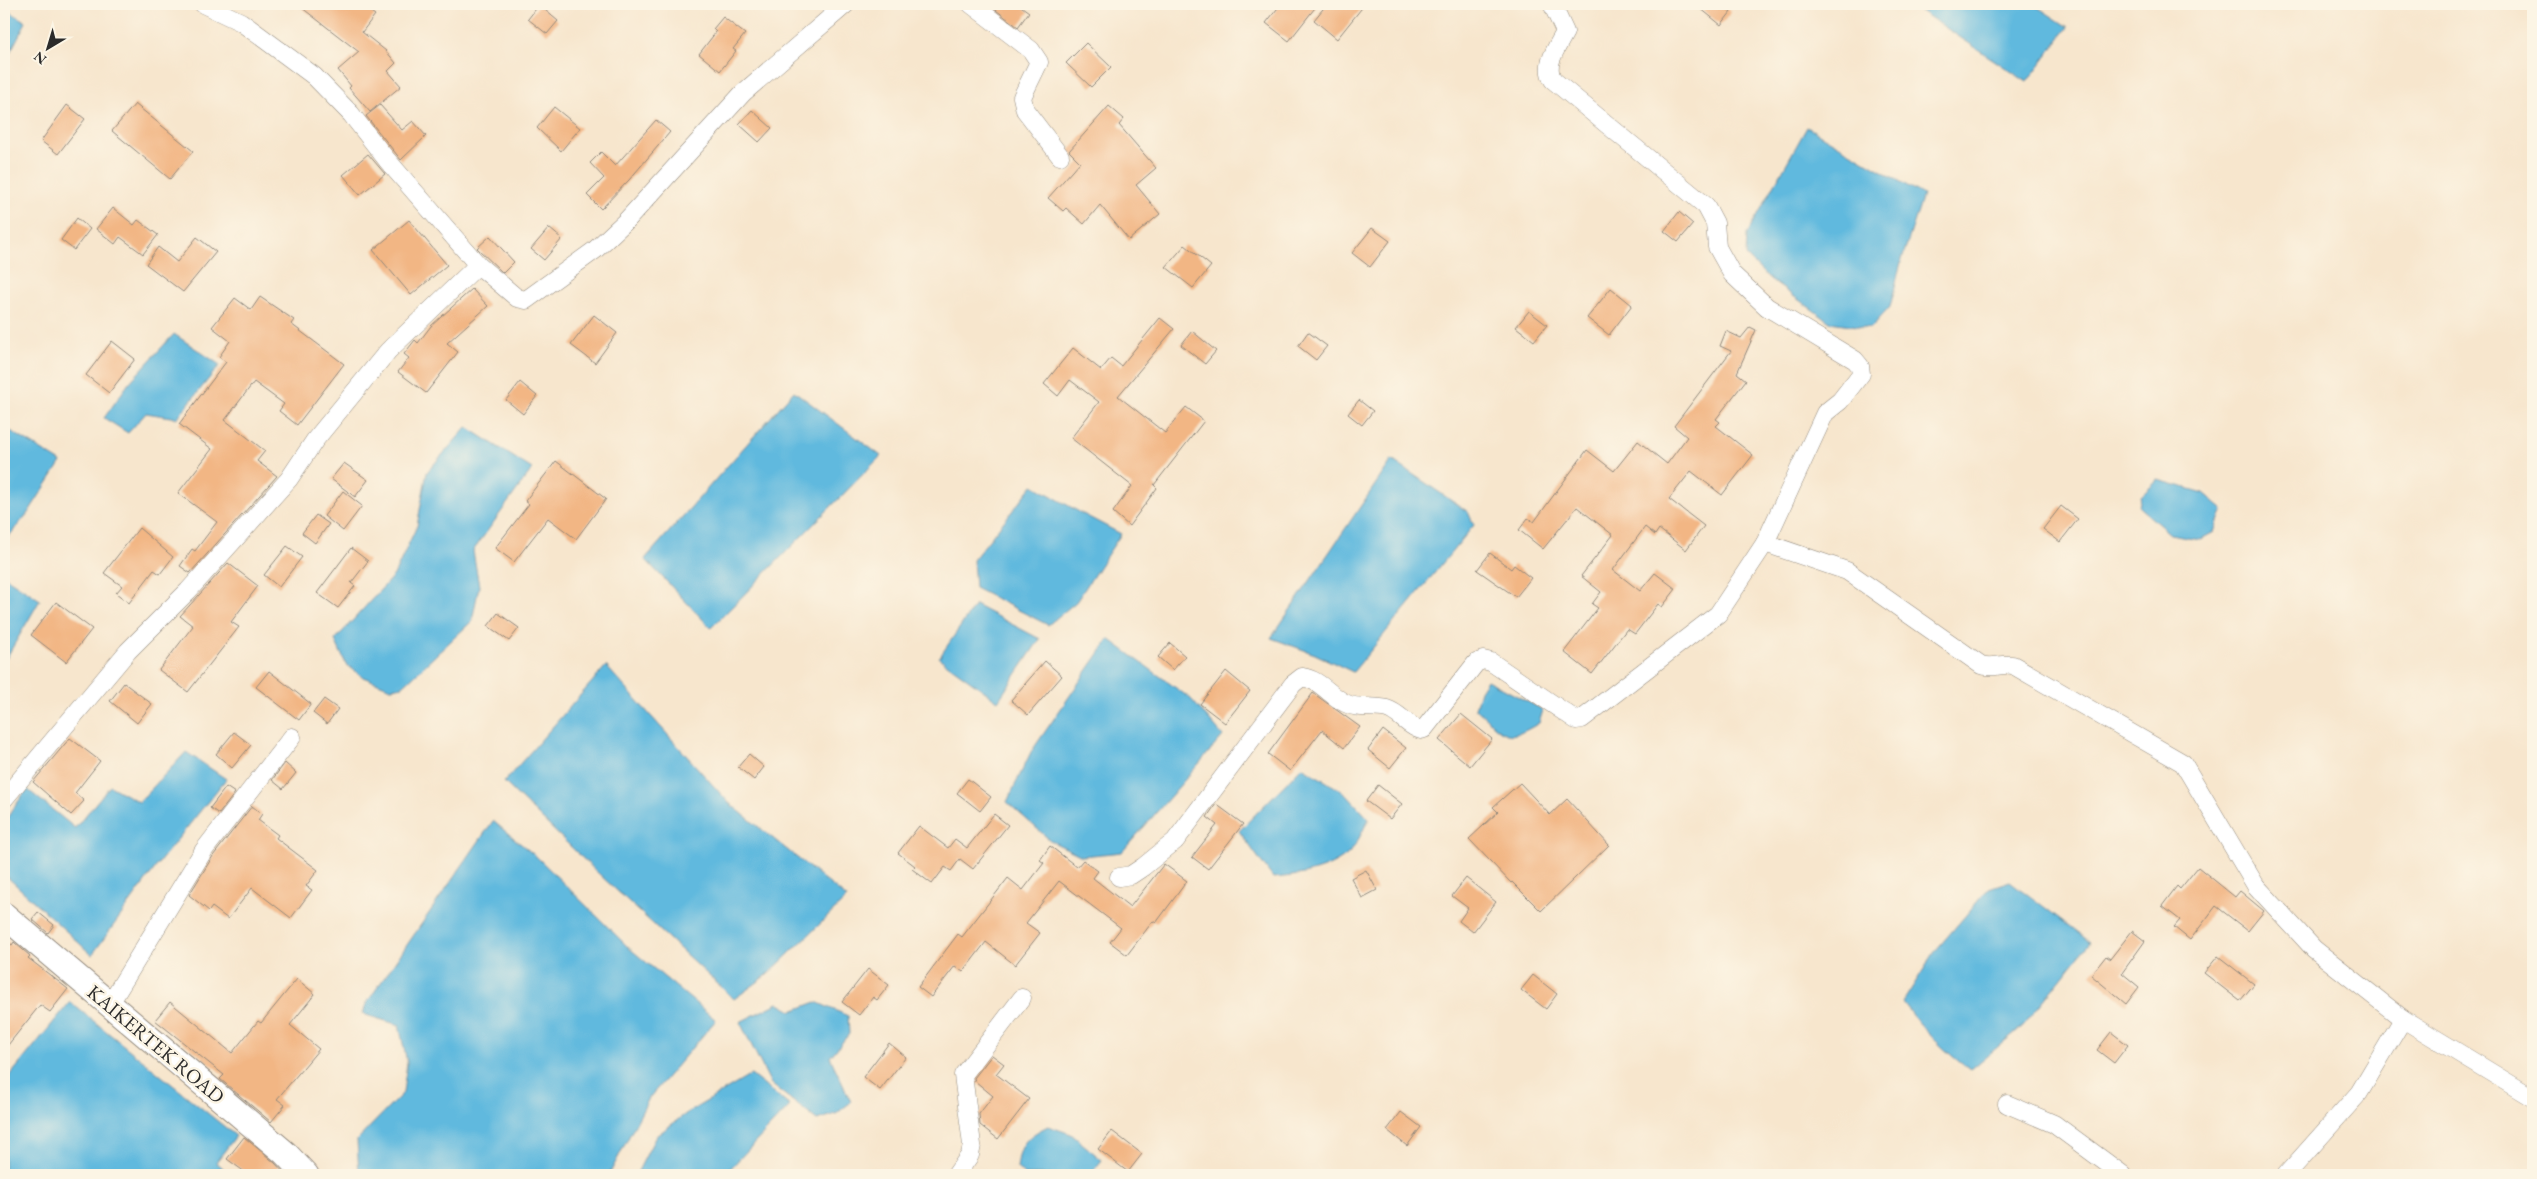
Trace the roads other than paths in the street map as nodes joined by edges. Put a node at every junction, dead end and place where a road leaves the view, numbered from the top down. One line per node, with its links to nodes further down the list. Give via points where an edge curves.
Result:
1 (203, 4): 6 (street, via 241,22 314,76)
2 (846, 4): 6 (street, via 743,93 627,220 595,250 526,300 517,298)
3 (971, 4): 5 (street, via 1031,50 1039,62 1022,97 1025,110)
4 (1552, 4): 7 (street, via 1565,32 1548,66 1553,80 1706,206 1715,224 1717,247 1732,274 1767,307 1860,366 1861,374 1840,401 1825,413)
5 (1060, 156)
6 (478, 265): 9 (street, via 388,351 315,440 289,479 188,591 128,651)
7 (1765, 543): 10 (street, via 1718,614 1582,719 1576,720 1491,662 1483,660 1476,663 1421,730 1390,710 1348,705 1312,679 1302,677 1287,692 1174,840 1143,867 1131,875); 14 (street, via 1847,571 1981,665 1989,668 2014,664 2183,763 2256,886 2314,948)
8 (292, 737): 13 (street, via 204,850)
9 (4, 799)
10 (1119, 877)
11 (4, 915): 13 (main road, KAIKERTEK ROAD)
12 (1022, 998): 18 (street, via 963,1075 972,1145 970,1155)
13 (109, 1005): 17 (main road, KAIKERTEK ROAD, via 285,1153)
14 (2403, 1018): 15 (street); 20 (street, via 2359,1093)
15 (2533, 1098)
16 (2008, 1104): 19 (street, via 2054,1124)
17 (306, 1175)
18 (956, 1175)
19 (2123, 1175)
20 (2286, 1175)

